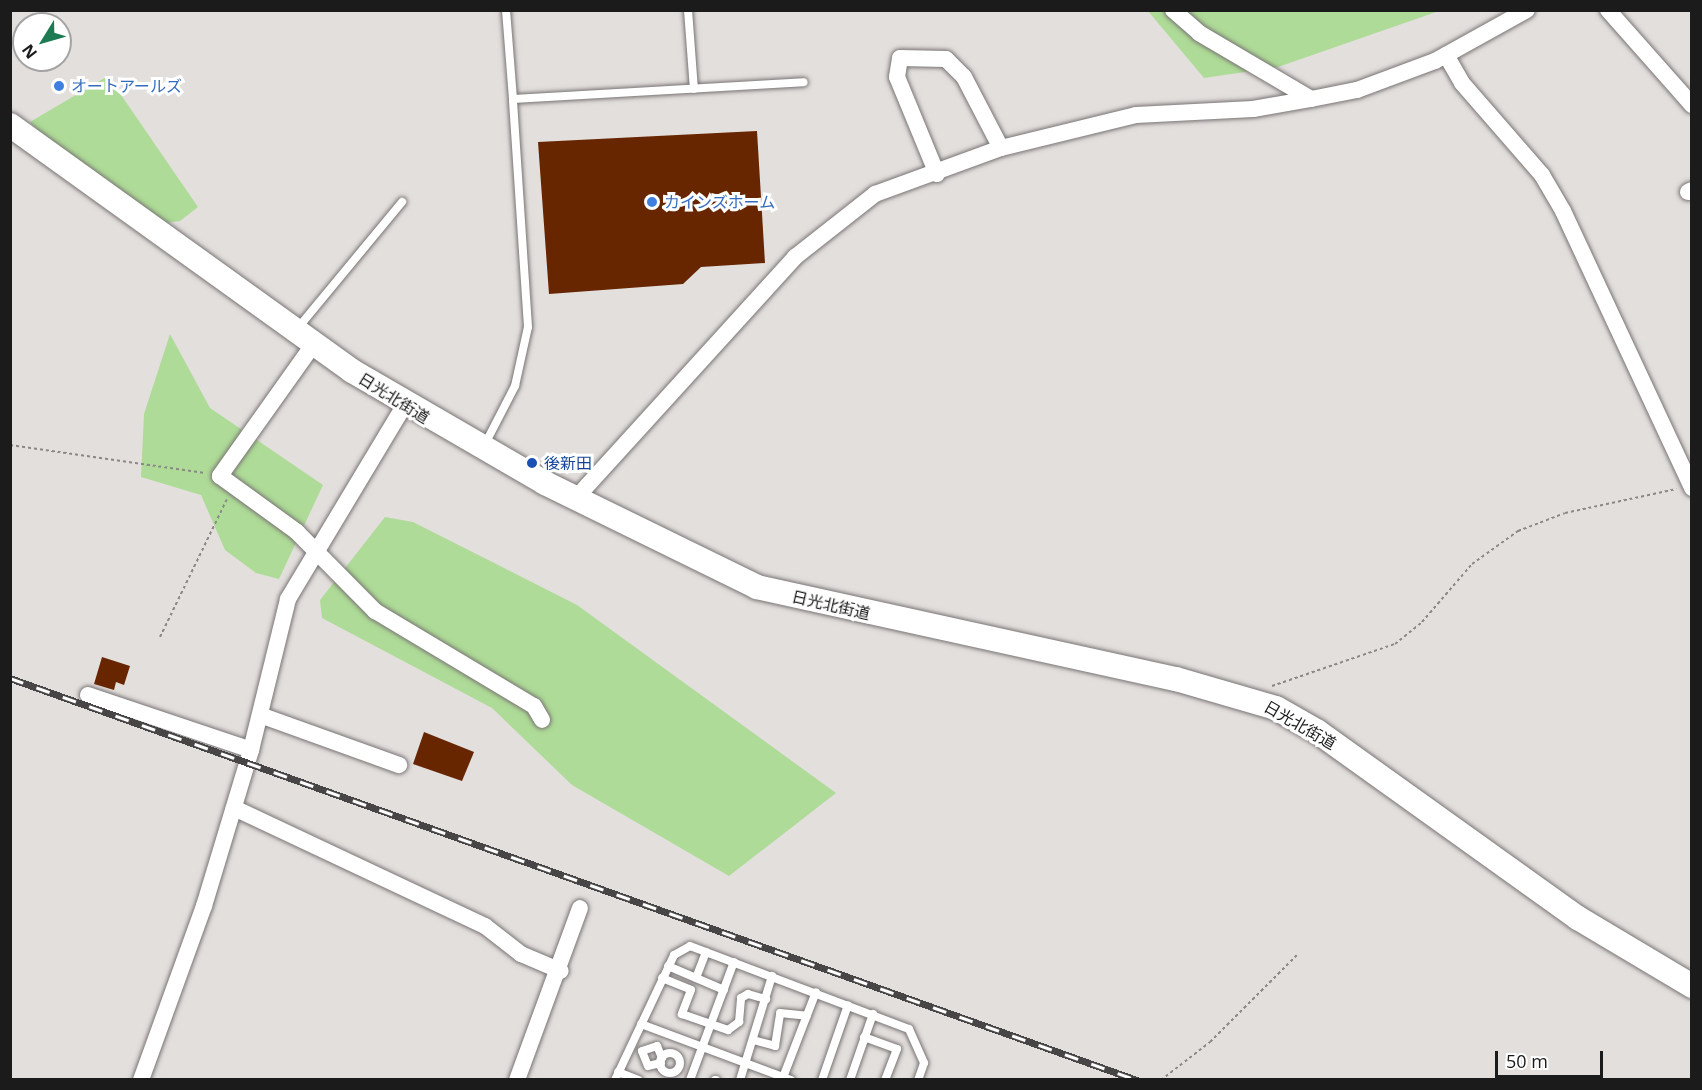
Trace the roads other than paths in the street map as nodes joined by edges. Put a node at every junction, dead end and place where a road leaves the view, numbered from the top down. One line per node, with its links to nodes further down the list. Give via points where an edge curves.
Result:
1 (688, 10): 8 (lane)
2 (1173, 10): 10 (street, via 1199,33)
3 (1527, 10): 6 (street)
4 (1608, 10): 11 (street)
5 (507, 15): 9 (lane)
6 (1446, 55): 10 (street, via 1357,90); 19 (street, via 1462,83 1542,175 1558,202)
7 (804, 82): 8 (lane)
8 (694, 89): 9 (lane)
9 (513, 99): 18 (lane, via 528,327 515,386)
10 (1311, 99): 13 (street, via 1253,109 1136,115)
11 (1692, 105)
12 (10, 124): 16 (street, 日光北街道)
13 (1001, 148): 14 (street); 14 (street, via 964,78 946,59 900,58 897,77)
14 (937, 174): 20 (street, via 875,194 795,257)
15 (402, 202): 16 (lane)
16 (304, 339): 17 (street, 日光北街道); 21 (street, via 228,480)
17 (405, 404): 18 (street, 日光北街道); 21 (street)
18 (482, 449): 20 (street, 日光北街道)
19 (1691, 487)
20 (576, 498): 36 (street, 日光北街道, via 757,587 1244,696 1318,732 1578,918)
21 (316, 553): 23 (street, via 288,599); 24 (street, via 375,611 534,706)
22 (88, 695): 25 (street)
23 (260, 716): 25 (street); 26 (street)
24 (542, 720)
25 (251, 750): 27 (street)
26 (399, 765)
27 (234, 808): 32 (street, via 485,926 521,954); 55 (street)
28 (580, 908): 32 (street)
29 (706, 952): 30 (lane); 31 (lane, via 690,946 674,955); 35 (lane)
30 (734, 962): 33 (lane); 37 (lane)
31 (668, 966): 34 (lane); 35 (lane)
32 (561, 971): 56 (street)
33 (772, 976): 38 (lane); 39 (lane)
34 (662, 978): 43 (lane); 44 (lane, via 691,990 682,1014)
35 (696, 978): 37 (lane)
36 (1692, 986)
37 (724, 990): 44 (lane)
38 (816, 992): 40 (lane); 42 (lane)
39 (766, 999): 44 (lane, via 748,994 741,999 737,1027); 47 (lane)
40 (849, 1005): 41 (lane); 60 (lane)
41 (873, 1014): 46 (lane); 63 (lane, via 909,1029 918,1041 924,1063)
42 (807, 1016): 47 (lane, via 780,1013 775,1046); 54 (lane)
43 (641, 1023): 45 (lane); 52 (lane)
44 (710, 1026): 49 (lane)
45 (661, 1031): 48 (lane); 49 (lane)
46 (864, 1037): 61 (lane); 62 (lane, via 897,1049)
47 (753, 1040): 51 (lane)
48 (655, 1046): 50 (lane); 50 (lane, via 642,1051 642,1058 651,1067)
49 (703, 1046): 51 (lane); 58 (lane)
50 (661, 1060): 53 (lane); 53 (lane, via 672,1053 680,1061 678,1069)
51 (746, 1063): 54 (lane); 59 (lane)
52 (616, 1076): 57 (lane)
53 (665, 1076)
54 (786, 1079)
55 (141, 1080)
56 (517, 1080)
57 (639, 1080)
58 (690, 1080)
59 (740, 1080)
60 (822, 1080)
61 (850, 1080)
62 (885, 1080)
63 (918, 1080)

